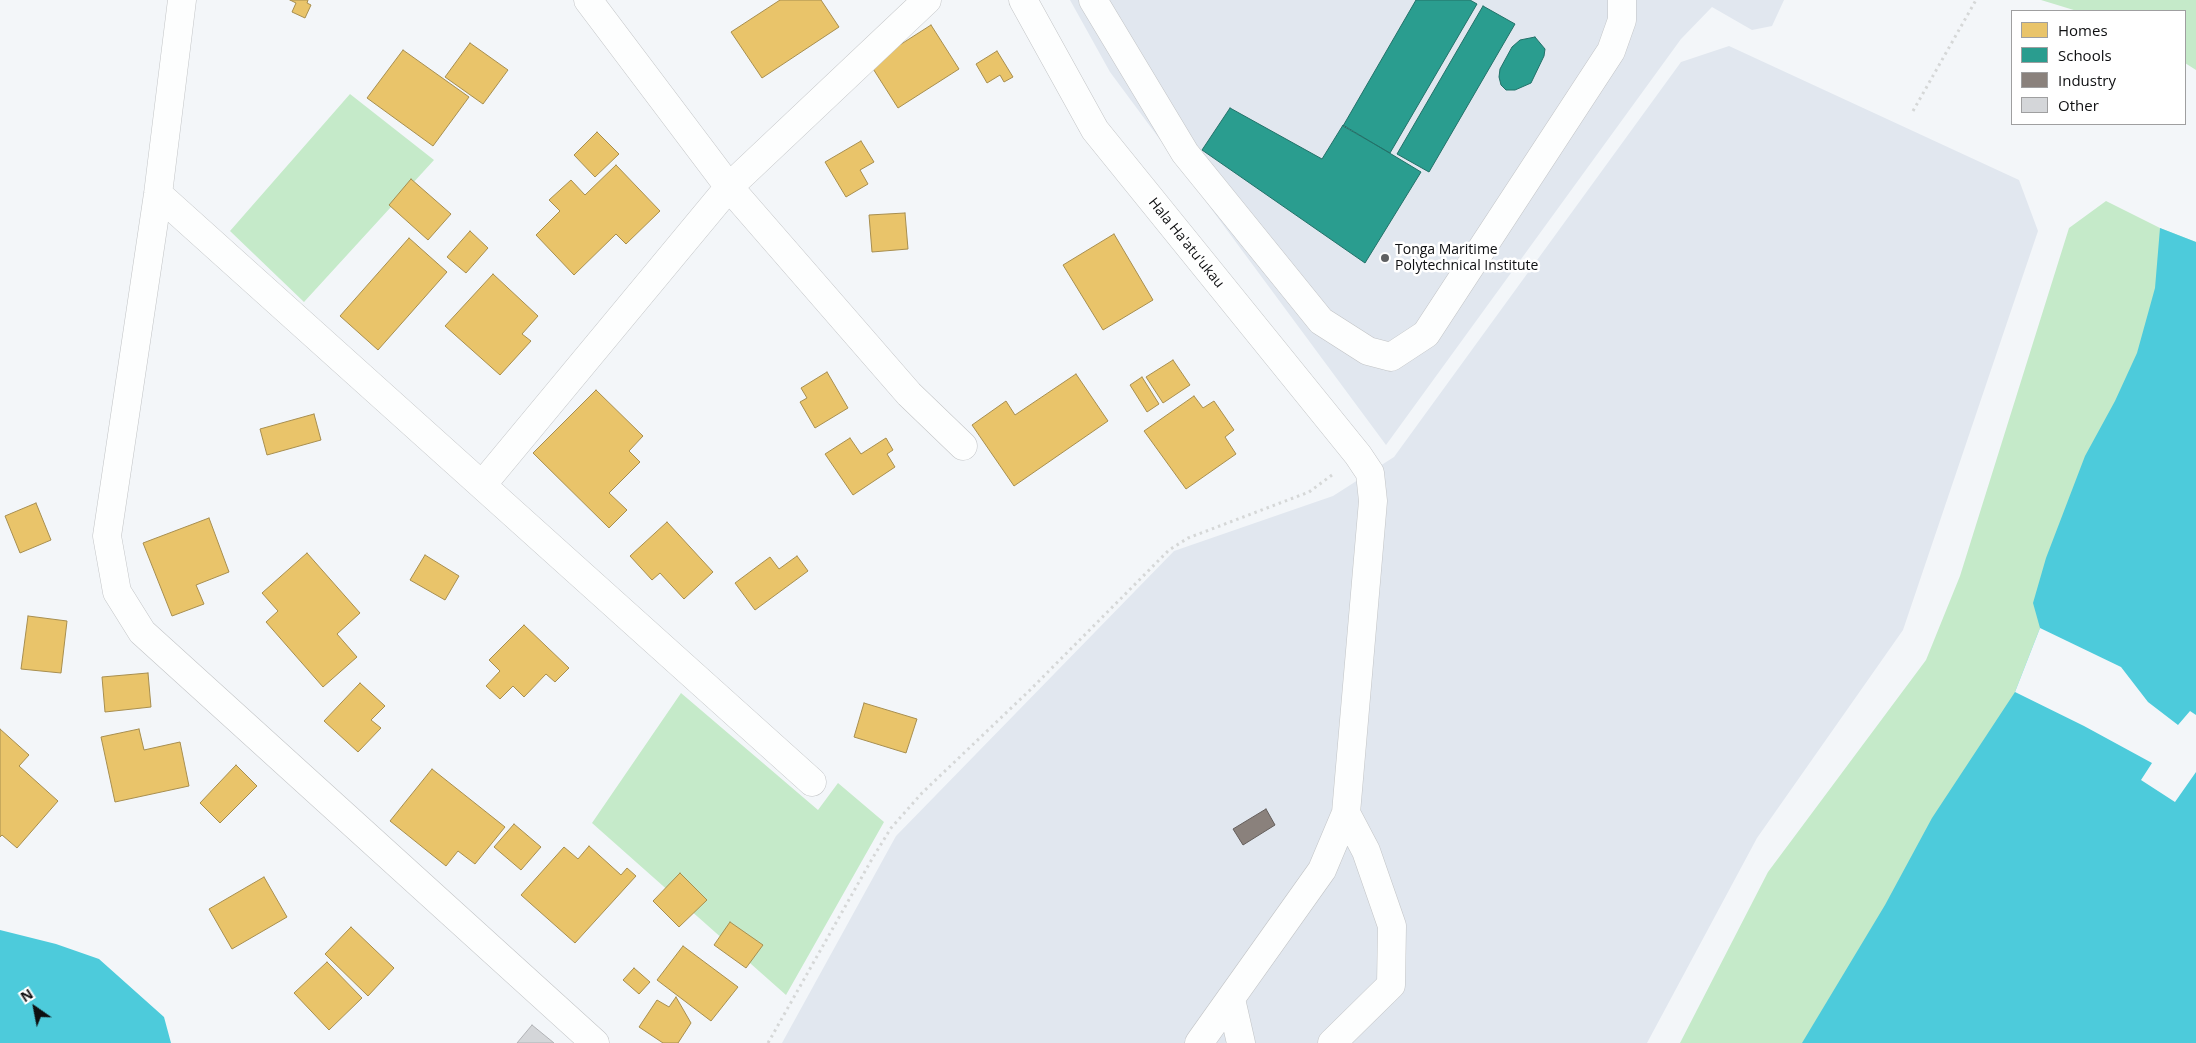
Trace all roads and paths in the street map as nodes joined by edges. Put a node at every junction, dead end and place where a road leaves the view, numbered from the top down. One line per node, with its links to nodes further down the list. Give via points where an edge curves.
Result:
1 (182, 0): 10 (street)
2 (588, 0): 9 (street)
3 (927, 0): 9 (street)
4 (1023, 0): 12 (street, Hala Ha'atu'ukau, via 1095,130)
5 (1093, 0): 6 (street, via 1185,154 1321,321 1368,351 1391,357 1426,334 1611,51 1622,20)
6 (1622, 0)
7 (1976, 0): 8 (path)
8 (1914, 111)
9 (728, 187): 11 (street, via 909,394); 13 (street)
10 (158, 194): 13 (street); 17 (street, via 107,536 117,592 142,632)
11 (964, 446)
12 (1353, 448): 15 (street, Hala Ha'atu'ukau, via 1370,473 1374,501); 18 (path, via 1338,470 1309,492 1188,538 1169,550 922,793 891,828 872,858)
13 (482, 485): 14 (street)
14 (812, 782)
15 (1346, 813): 16 (street, via 1322,870); 21 (street, via 1366,851 1392,926 1391,985)
16 (1231, 999): 19 (street); 20 (street)
17 (595, 1043)
18 (768, 1043)
19 (1199, 1043)
20 (1241, 1043)
21 (1332, 1043)

